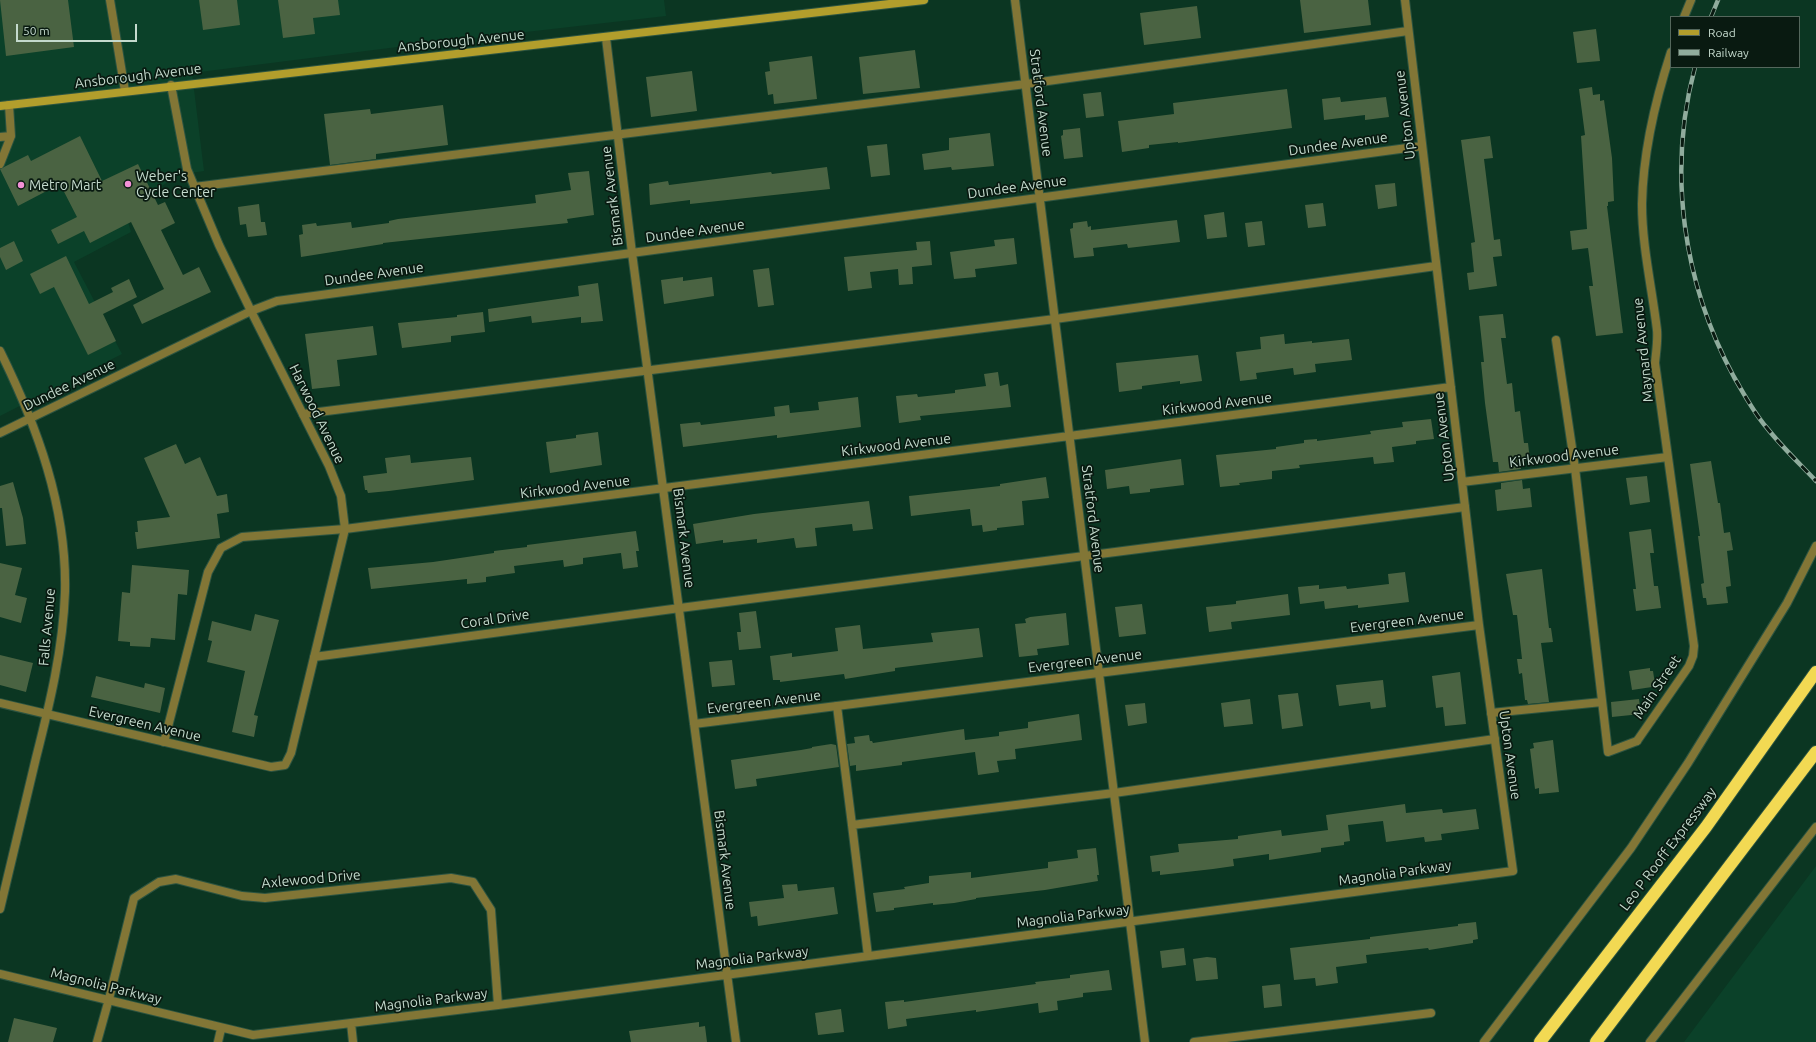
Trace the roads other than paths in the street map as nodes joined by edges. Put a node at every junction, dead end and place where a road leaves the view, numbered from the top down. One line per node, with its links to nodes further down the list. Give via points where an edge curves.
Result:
1 (110, 0): 12 (street)
2 (924, 0): 8 (main road, Ansborough Avenue)
3 (1015, 0): 10 (street, Stratford Avenue)
4 (1405, 0): 7 (street, Upton Avenue)
5 (1691, 0): 6 (street)
6 (1684, 16)
7 (1408, 31): 10 (street); 17 (street, Upton Avenue)
8 (606, 38): 11 (main road, Ansborough Avenue); 14 (street, Bismark Avenue)
9 (1670, 55): 33 (street, Maynard Avenue, via 1652,115 1642,203 1645,250 1657,331 1655,363)
10 (1026, 84): 14 (street); 20 (street, Stratford Avenue)
11 (171, 85): 12 (main road, Ansborough Avenue); 19 (street, Harwood Avenue, via 187,169)
12 (125, 91): 13 (main road, Ansborough Avenue)
13 (4, 105): 15 (street)
14 (618, 135): 19 (street); 21 (street, Bismark Avenue)
15 (11, 136): 16 (street); 18 (street)
16 (0, 137)
17 (1422, 146): 20 (street, Dundee Avenue); 22 (street, Upton Avenue)
18 (0, 164)
19 (194, 187): 23 (street, Harwood Avenue)
20 (1040, 198): 21 (street, Dundee Avenue); 24 (street, Stratford Avenue)
21 (632, 252): 23 (street, Dundee Avenue, via 277,301); 27 (street, Bismark Avenue)
22 (1436, 266): 24 (street); 28 (street, Upton Avenue)
23 (251, 311): 29 (street, Harwood Avenue); 30 (street, Dundee Avenue)
24 (1055, 319): 27 (street); 32 (street, Stratford Avenue)
25 (1556, 340): 34 (street)
26 (0, 351): 30 (street, Falls Avenue)
27 (648, 370): 29 (street); 36 (street, Bismark Avenue)
28 (1451, 387): 32 (street, Kirkwood Avenue); 35 (street, Upton Avenue)
29 (303, 414): 38 (street, Harwood Avenue, via 341,496)
30 (31, 418): 31 (street, Dundee Avenue); 51 (street, Falls Avenue, via 52,485 59,521 65,590 59,659)
31 (0, 434)
32 (1069, 436): 36 (street, Kirkwood Avenue); 40 (street, Stratford Avenue)
33 (1668, 457): 34 (street, Kirkwood Avenue); 43 (street, Maynard Avenue)
34 (1575, 468): 35 (street, Kirkwood Avenue); 47 (street)
35 (1462, 482): 37 (street, Upton Avenue)
36 (664, 488): 38 (street, Kirkwood Avenue); 41 (street, Bismark Avenue)
37 (1465, 507): 40 (street, Coral Drive); 42 (street, Upton Avenue)
38 (345, 529): 44 (street, Harwood Avenue); 54 (street, Kirkwood Avenue, via 242,537 221,548 208,572)
39 (1816, 546): 77 (street, via 1787,603 1688,764 1632,848)
40 (1084, 555): 41 (street, Coral Drive); 46 (street, Stratford Avenue)
41 (680, 608): 44 (street, Coral Drive); 52 (street, Bismark Avenue)
42 (1479, 625): 46 (street, Evergreen Avenue); 50 (street, Upton Avenue)
43 (1694, 646): 47 (street, Main Street, via 1689,666 1637,741 1608,752)
44 (314, 657): 56 (street, Harwood Avenue, via 291,753)
45 (1816, 672): 78 (highway, Leo P Rooff Expressway, via 1706,827)
46 (1099, 673): 49 (street, Evergreen Avenue); 57 (street, Stratford Avenue)
47 (1602, 702): 50 (street)
48 (0, 703): 51 (street, Evergreen Avenue)
49 (836, 706): 52 (street, Evergreen Avenue); 58 (street)
50 (1491, 713): 53 (street, Upton Avenue)
51 (47, 714): 54 (street, Evergreen Avenue); 61 (street, Falls Avenue)
52 (694, 724): 65 (street, Bismark Avenue)
53 (1494, 739): 57 (street); 60 (street, Upton Avenue)
54 (164, 742): 56 (street, Evergreen Avenue, via 271,767)
55 (1816, 752): 79 (highway)
56 (284, 765)
57 (1114, 793): 58 (street); 62 (street, Stratford Avenue)
58 (852, 825): 63 (street)
59 (1816, 827): 80 (street)
60 (1513, 870): 62 (street, Magnolia Parkway)
61 (0, 909)
62 (1130, 922): 63 (street, Magnolia Parkway); 75 (street, Stratford Avenue)
63 (868, 956): 65 (street, Magnolia Parkway)
64 (0, 974): 66 (street, Magnolia Parkway)
65 (727, 974): 67 (street, Magnolia Parkway); 74 (street, Bismark Avenue)
66 (109, 999): 67 (street, Axlewood Drive, via 134,898 159,882 176,879 242,896 265,898 451,878 473,882 491,910); 70 (street, Magnolia Parkway); 71 (street, Axlewood Drive)
67 (498, 1005): 69 (street, Magnolia Parkway)
68 (1431, 1013): 76 (street)
69 (351, 1023): 70 (street, Magnolia Parkway, via 253,1035); 73 (street)
70 (221, 1029): 72 (street)
71 (97, 1042)
72 (218, 1042)
73 (353, 1042)
74 (736, 1042)
75 (1144, 1042)
76 (1194, 1042)
77 (1484, 1042)
78 (1540, 1042)
79 (1596, 1042)
80 (1650, 1042)

